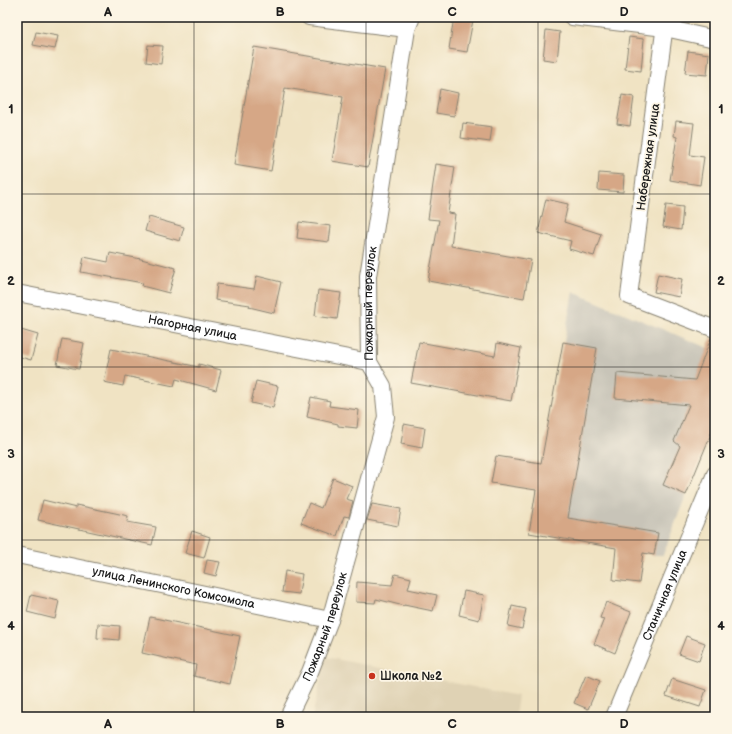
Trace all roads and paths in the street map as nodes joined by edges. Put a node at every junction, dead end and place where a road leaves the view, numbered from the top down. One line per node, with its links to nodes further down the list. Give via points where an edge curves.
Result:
1 (309, 17): 3 (street)
2 (572, 17): 4 (street)
3 (410, 23): 8 (street, Пожарный переулок, via 368,276)
4 (666, 23): 5 (street); 7 (street, Набережная улица, via 629,296)
5 (715, 39)
6 (17, 293): 8 (street, Нагорная улица)
7 (715, 329)
8 (369, 362): 11 (street, Пожарный переулок, via 383,386 386,416)
9 (715, 474): 13 (street, Станичная улица)
10 (17, 555): 11 (street, улица Ленинского Комсомола)
11 (330, 620): 12 (street, Пожарный переулок, via 310,672)
12 (288, 717)
13 (614, 717)

